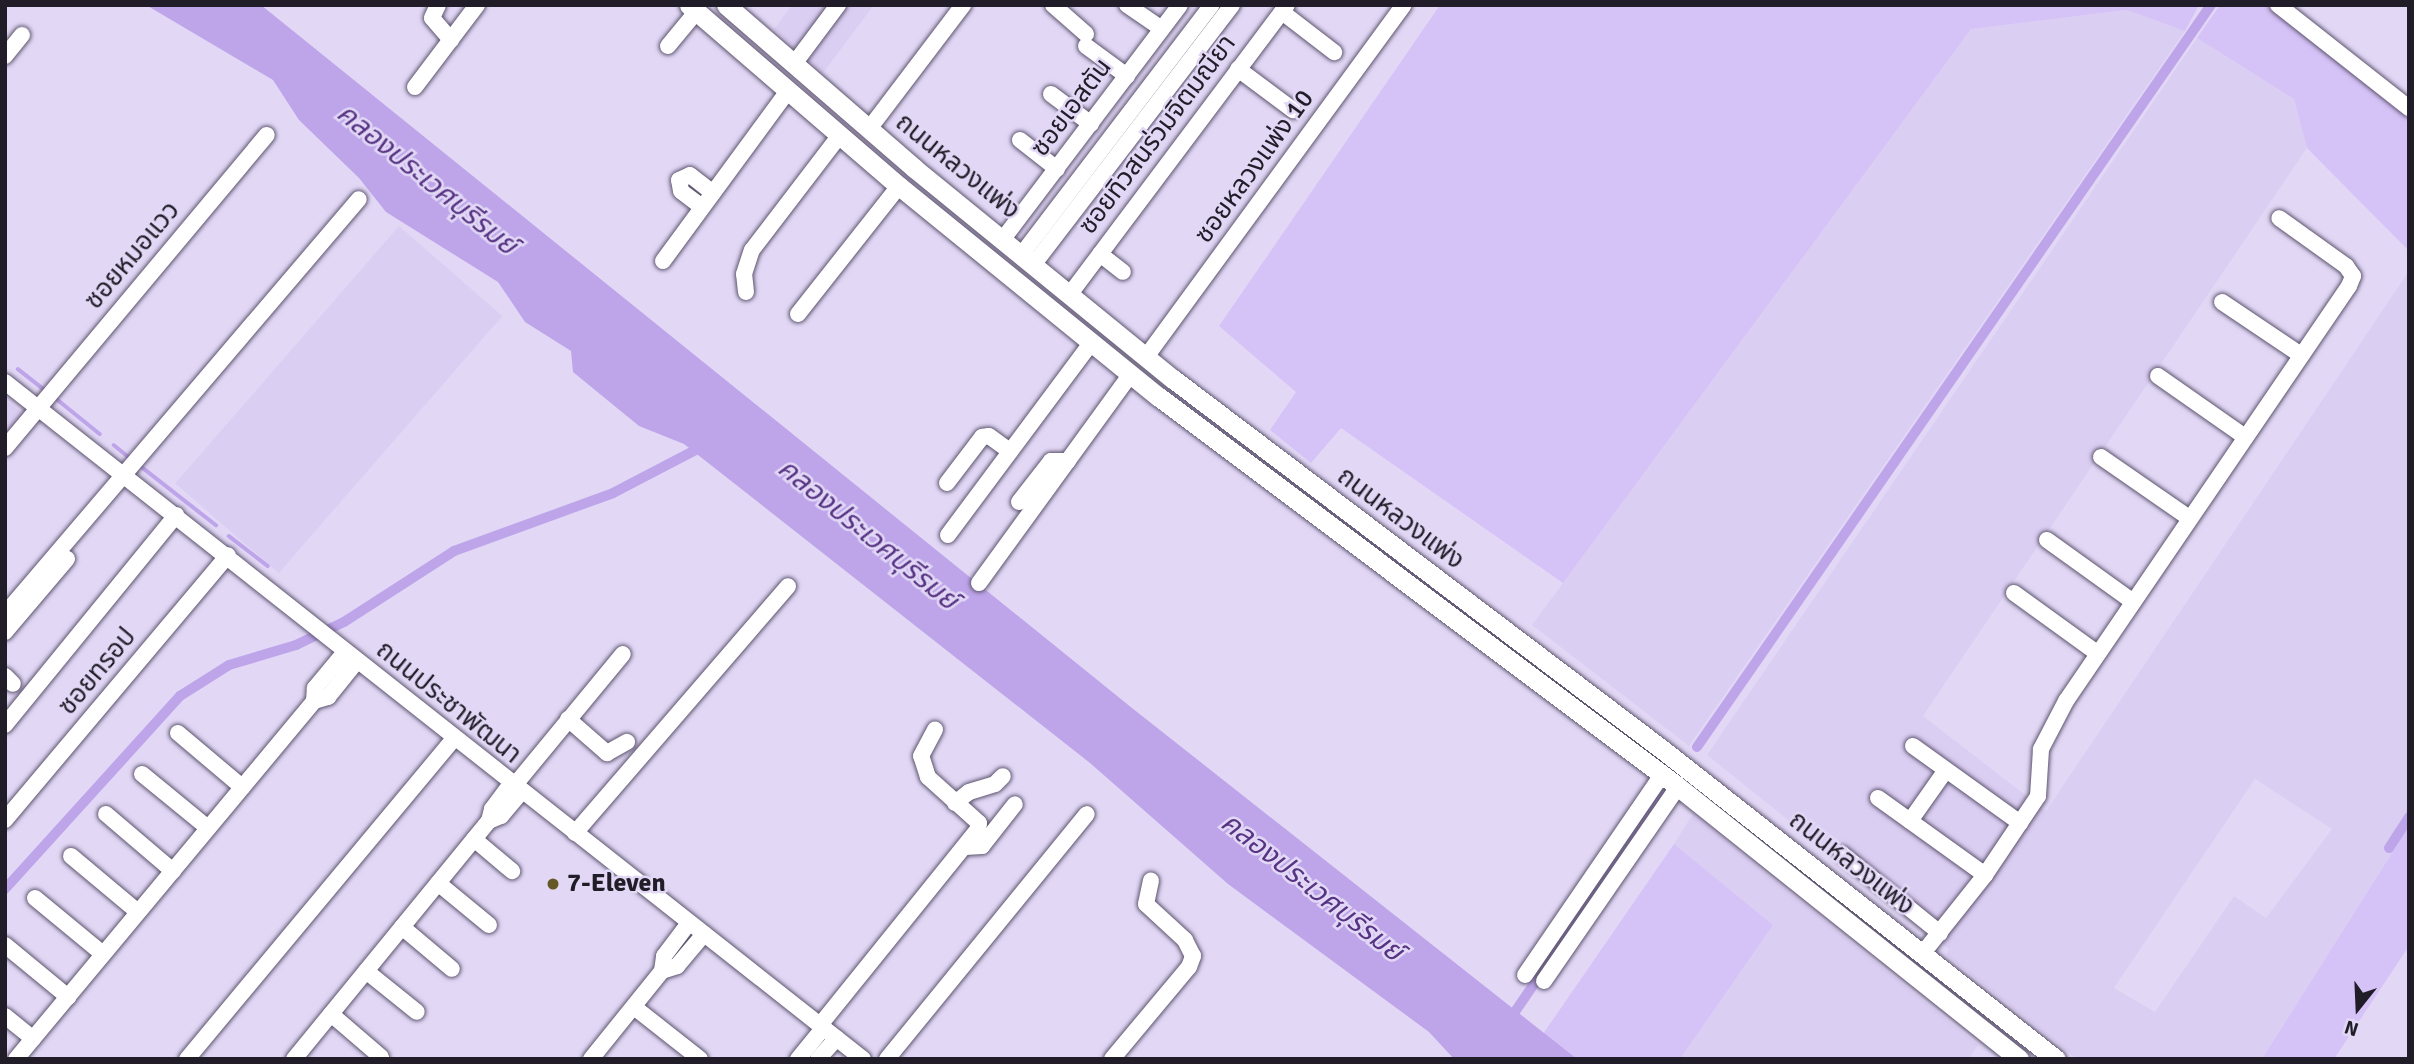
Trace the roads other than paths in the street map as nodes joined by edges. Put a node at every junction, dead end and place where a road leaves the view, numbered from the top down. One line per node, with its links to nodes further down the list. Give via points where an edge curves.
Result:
1 (438, 5): 17 (street, via 432,18)
2 (477, 5): 17 (street)
3 (838, 5): 21 (street)
4 (963, 5): 30 (street)
5 (1053, 5): 23 (street)
6 (1127, 5): 15 (street)
7 (1180, 5): 15 (street, ซอยเอสตัน)
8 (1212, 5): 38 (street)
9 (1232, 5): 38 (street)
10 (1404, 5): 53 (street, ซอยหลวงแพ่ง 10)
11 (2278, 5): 27 (street)
12 (730, 7): 21 (main road, ถนนหลวงแพ่ง)
13 (692, 8): 18 (street); 25 (main road, ถนนหลวงแพ่ง)
14 (1284, 9): 19 (street); 22 (street, ซอยทิวสนร่วมจิตมณียา)
15 (1162, 29): 23 (street, ซอยเอสตัน)
16 (22, 35): 20 (street)
17 (451, 40): 24 (street)
18 (668, 46)
19 (1334, 52)
20 (5, 56)
21 (794, 64): 30 (main road, ถนนหลวงแพ่ง)
22 (1238, 69): 28 (street); 43 (street, ซอยทิวสนร่วมจิตมณียา)
23 (1127, 76): 29 (street, ซอยเอสตัน)
24 (415, 87)
25 (788, 91): 32 (main road, ถนนหลวงแพ่ง); 37 (street)
26 (1051, 94): 29 (street)
27 (2409, 108)
28 (1293, 110)
29 (1091, 124): 35 (street, ซอยเอสตัน)
30 (869, 129): 34 (main road, ถนนหลวงแพ่ง)
31 (267, 135): 59 (street, ซอยหมอแวว)
32 (840, 135): 36 (main road, ถนนหลวงแพ่ง); 47 (street, via 752,250 744,274)
33 (1020, 140): 35 (street)
34 (914, 168): 36 (main road); 42 (main road, ถนนหลวงแพ่ง)
35 (1057, 169): 42 (street, ซอยเอสตัน)
36 (899, 186): 50 (street); 51 (main road, ถนนหลวงแพ่ง)
37 (713, 193): 40 (street); 40 (street, via 690,175 679,180 681,191)
38 (1076, 196): 44 (street)
39 (359, 199): 65 (street)
40 (702, 207): 45 (street)
41 (2279, 218): 52 (street, via 2346,266 2353,276)
42 (1003, 239): 44 (main road, ถนนหลวงแพ่ง)
43 (1100, 254): 46 (street); 48 (street, ซอยทิวสนร่วมจิตมณียา)
44 (1028, 259): 48 (main road, ถนนหลวงแพ่ง)
45 (663, 261)
46 (1123, 272)
47 (746, 292)
48 (1069, 294): 53 (main road, ถนนหลวงแพ่ง)
49 (2222, 302): 52 (street)
50 (797, 314)
51 (1092, 342): 54 (main road, ถนนหลวงแพ่ง); 62 (street)
52 (2301, 355): 60 (street)
53 (1146, 357): 56 (main road, ถนนหลวงแพ่ง)
54 (1131, 373): 58 (main road, ถนนหลวงแพ่ง); 64 (street)
55 (2158, 376): 60 (street)
56 (1173, 379): 58 (main road); 123 (main road, ถนนหลวงแพ่ง, via 1674,758)
57 (5, 382): 59 (street, ถนนประชาพัฒนา)
58 (1159, 397): 91 (main road, ถนนหลวงแพ่ง)
59 (38, 409): 61 (street, ซอยหมอแวว); 65 (street, ถนนประชาพัฒนา)
60 (2245, 437): 69 (street)
61 (5, 448)
62 (1010, 451): 66 (street, via 989,436 982,437); 70 (street)
63 (2101, 457): 69 (street)
64 (1068, 461): 67 (street, via 1051,461); 73 (street)
65 (128, 479): 68 (street, ถนนประชาพัฒนา); 77 (street); 78 (street)
66 (947, 483)
67 (1019, 502)
68 (176, 515): 72 (street, ถนนประชาพัฒนา); 83 (street)
69 (2189, 518): 76 (street)
70 (948, 535)
71 (2047, 540): 76 (street)
72 (228, 555): 81 (street, ถนนประชาพัฒนา); 101 (street, ซอยทรอป)
73 (979, 583)
74 (788, 586): 105 (street)
75 (2014, 593): 79 (street)
76 (2133, 601): 79 (street)
77 (5, 614)
78 (5, 632)
79 (2097, 653): 103 (street, via 2043,742 2040,792)
80 (623, 654): 82 (street)
81 (351, 656): 86 (street, ถนนประชาพัฒนา); 93 (street, via 328,697 314,701)
82 (568, 719): 87 (street, via 607,753); 94 (street)
83 (5, 725)
84 (935, 730): 97 (street, via 924,746 923,765 936,787)
85 (178, 733): 93 (street)
86 (454, 738): 94 (street, ถนนประชาพัฒนา); 141 (street)
87 (626, 742)
88 (1913, 746): 89 (street)
89 (1946, 769): 102 (street); 103 (street)
90 (142, 774): 104 (street)
91 (1662, 775): 95 (main road, ถนนหลวงแพ่ง); 128 (street)
92 (1003, 776): 97 (street)
93 (242, 787): 104 (street)
94 (515, 787): 105 (street, ถนนประชาพัฒนา); 106 (street, via 501,816 489,821)
95 (1678, 787): 129 (street); 149 (main road, ถนนหลวงแพ่ง)
96 (1878, 798): 102 (street)
97 (955, 803): 107 (street, via 979,823)
98 (1016, 804): 107 (street, via 982,846)
99 (106, 814): 110 (street)
100 (1087, 814): 147 (street)
101 (5, 820)
102 (1910, 821): 112 (street)
103 (2020, 823): 112 (street)
104 (208, 828): 110 (street)
105 (575, 832): 117 (street, ถนนประชาพัฒนา)
106 (474, 839): 111 (street); 114 (street)
107 (965, 847): 135 (street)
108 (1842, 854): 120 (street)
109 (71, 856): 116 (street)
110 (173, 870): 116 (street)
111 (512, 871)
112 (1986, 875): 120 (street)
113 (1151, 881): 148 (street, via 1146,904 1185,940 1193,956 1189,967)
114 (438, 883): 118 (street); 119 (street)
115 (35, 898): 124 (street)
116 (138, 912): 124 (street)
117 (689, 923): 121 (street, ถนนประชาพัฒนา); 127 (street, via 664,956)
118 (489, 925)
119 (402, 928): 125 (street); 126 (street)
120 (1940, 933): 123 (street)
121 (704, 934): 127 (street, via 677,966); 135 (street, ถนนประชาพัฒนา)
122 (5, 945): 130 (street)
123 (1923, 953): 150 (main road, ถนนหลวงแพ่ง)
124 (103, 954): 130 (street)
125 (453, 969)
126 (366, 971): 132 (street); 133 (street)
127 (662, 971): 131 (street)
128 (1525, 975)
129 (1544, 981)
130 (68, 997): 137 (street)
131 (634, 1007): 139 (street); 143 (street)
132 (417, 1012)
133 (331, 1014): 138 (street); 142 (street)
134 (5, 1016): 137 (street)
135 (822, 1026): 136 (street, ถนนประชาพัฒนา); 144 (street)
136 (837, 1038): 145 (street); 146 (street, ถนนประชาพัฒนา)
137 (33, 1039): 140 (street)
138 (381, 1056)
139 (597, 1056)
140 (16, 1059)
141 (187, 1059)
142 (295, 1059)
143 (700, 1059)
144 (798, 1059)
145 (818, 1059)
146 (863, 1059)
147 (887, 1059)
148 (1112, 1059)
149 (2019, 1059)
150 (2056, 1059)

